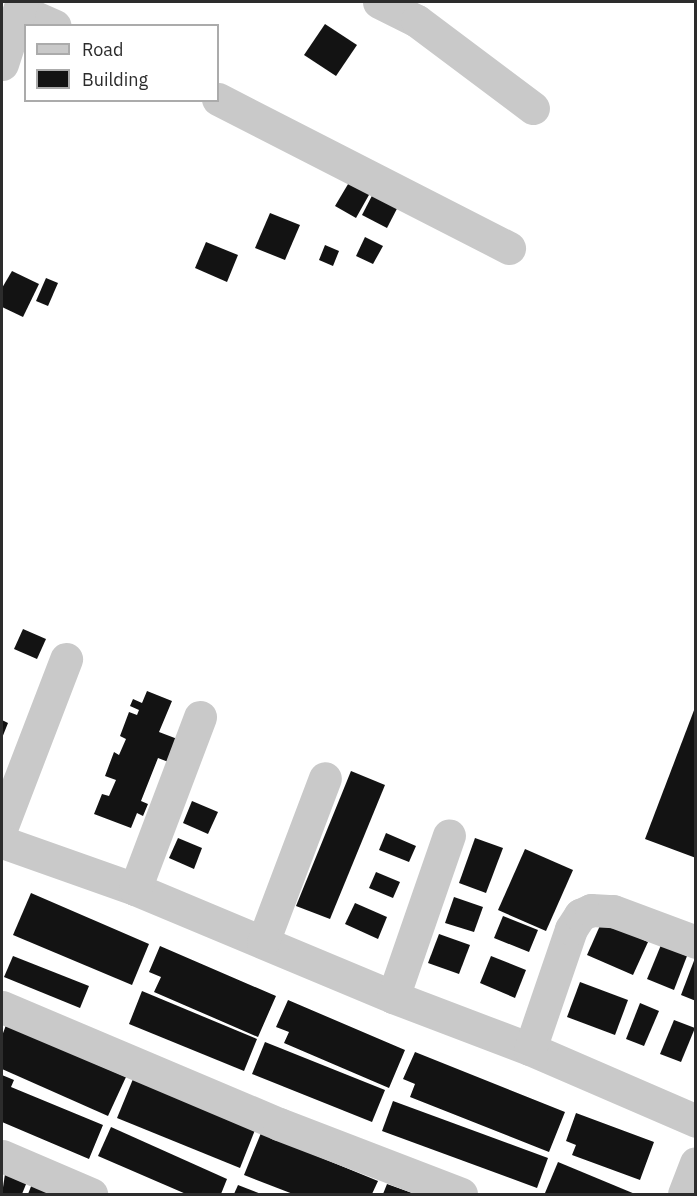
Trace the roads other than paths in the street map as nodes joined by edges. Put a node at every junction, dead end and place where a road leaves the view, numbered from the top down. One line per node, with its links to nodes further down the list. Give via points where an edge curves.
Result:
1 (379, 2): 3 (street)
2 (21, 6): 4 (street); 5 (street)
3 (420, 11): 7 (street)
4 (52, 24)
5 (3, 54)
6 (219, 100): 8 (street)
7 (533, 108)
8 (509, 248)
9 (66, 659): 12 (street)
10 (200, 717): 15 (street)
11 (325, 778): 16 (street)
12 (2, 826)
13 (449, 835): 18 (street)
14 (2, 842): 15 (street)
15 (135, 889): 16 (street)
16 (263, 942): 18 (street)
17 (696, 942): 20 (street, via 613,911 591,910 580,915 571,929)
18 (393, 997): 20 (street)
19 (2, 1007): 25 (street, via 279,1124)
20 (530, 1049): 21 (street)
21 (696, 1121)
22 (2, 1156): 24 (street)
23 (696, 1163): 26 (street)
24 (91, 1194)
25 (461, 1194)
26 (684, 1194)

